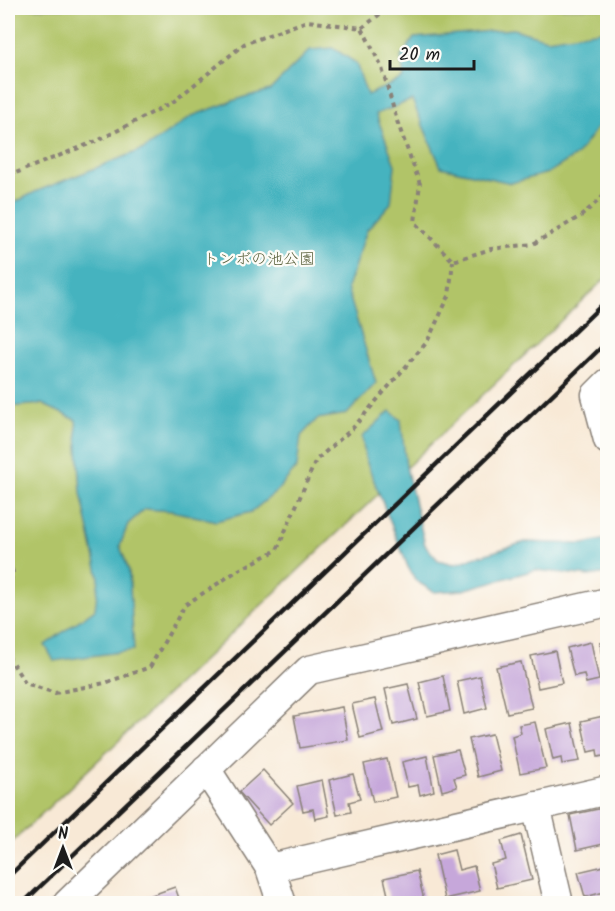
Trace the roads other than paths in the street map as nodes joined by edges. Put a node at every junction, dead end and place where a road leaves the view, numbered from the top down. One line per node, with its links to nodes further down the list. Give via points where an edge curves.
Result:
1 (608, 383): 2 (street, via 596,395)
2 (608, 440)
3 (608, 602): 4 (street, via 309,670)
4 (206, 770): 7 (street); 8 (street)
5 (608, 790): 6 (street)
6 (537, 806): 7 (street); 10 (street)
7 (270, 868): 9 (street)
8 (67, 903)
9 (282, 903)
10 (559, 903)

